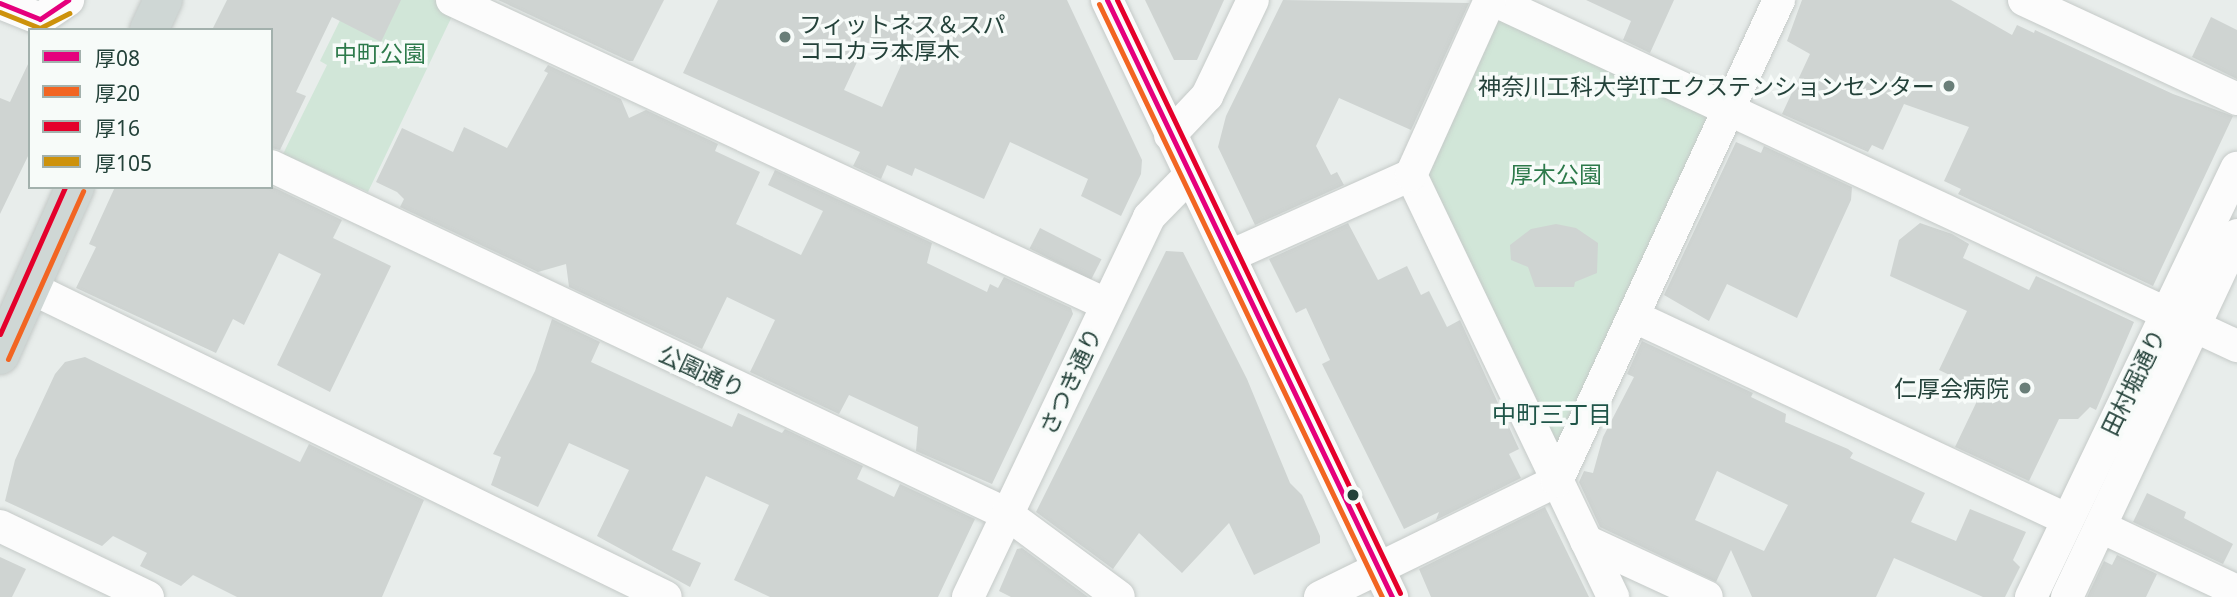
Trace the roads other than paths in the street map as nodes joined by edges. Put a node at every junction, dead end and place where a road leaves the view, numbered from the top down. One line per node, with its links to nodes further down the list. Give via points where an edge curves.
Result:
1 (68, 0): 9 (street, via 40,19)
2 (163, 0): 10 (main road)
3 (452, 0): 22 (street)
4 (1107, 0): 13 (street)
5 (1254, 0): 13 (street, via 1207,96)
6 (1492, 0): 12 (street); 16 (street)
7 (1779, 0): 12 (street)
8 (2024, 0): 11 (street)
9 (0, 3)
10 (150, 28)
11 (2237, 99)
12 (1729, 108): 23 (street); 24 (street)
13 (1170, 135): 17 (street)
14 (273, 167): 28 (street, 公園通り)
15 (2237, 168): 24 (street, 田村堀通り)
16 (1412, 174): 20 (street); 27 (street)
17 (1189, 176): 20 (street); 22 (street, さつき通り, via 1149,217)
18 (74, 189): 21 (main road)
19 (2237, 235): 24 (street)
20 (1230, 256): 33 (street)
21 (29, 287): 26 (main road); 36 (street)
22 (1107, 304): 28 (street, さつき通り)
23 (1635, 317): 27 (street); 29 (street)
24 (2179, 318): 25 (street); 29 (street, 田村堀通り); 31 (street)
25 (2237, 346)
26 (0, 355)
27 (1557, 481): 32 (street); 33 (street)
28 (1007, 514): 37 (street, さつき通り); 38 (street, 公園通り)
29 (2067, 519): 42 (street, 田村堀通り)
30 (0, 526): 35 (street)
31 (2101, 527): 34 (street); 43 (street)
32 (1586, 541): 40 (street); 41 (street)
33 (1385, 583): 39 (street)
34 (2237, 591)
35 (148, 597)
36 (666, 597)
37 (968, 597)
38 (1119, 597)
39 (1320, 597)
40 (1613, 597)
41 (1707, 597)
42 (2031, 597)
43 (2067, 597)

